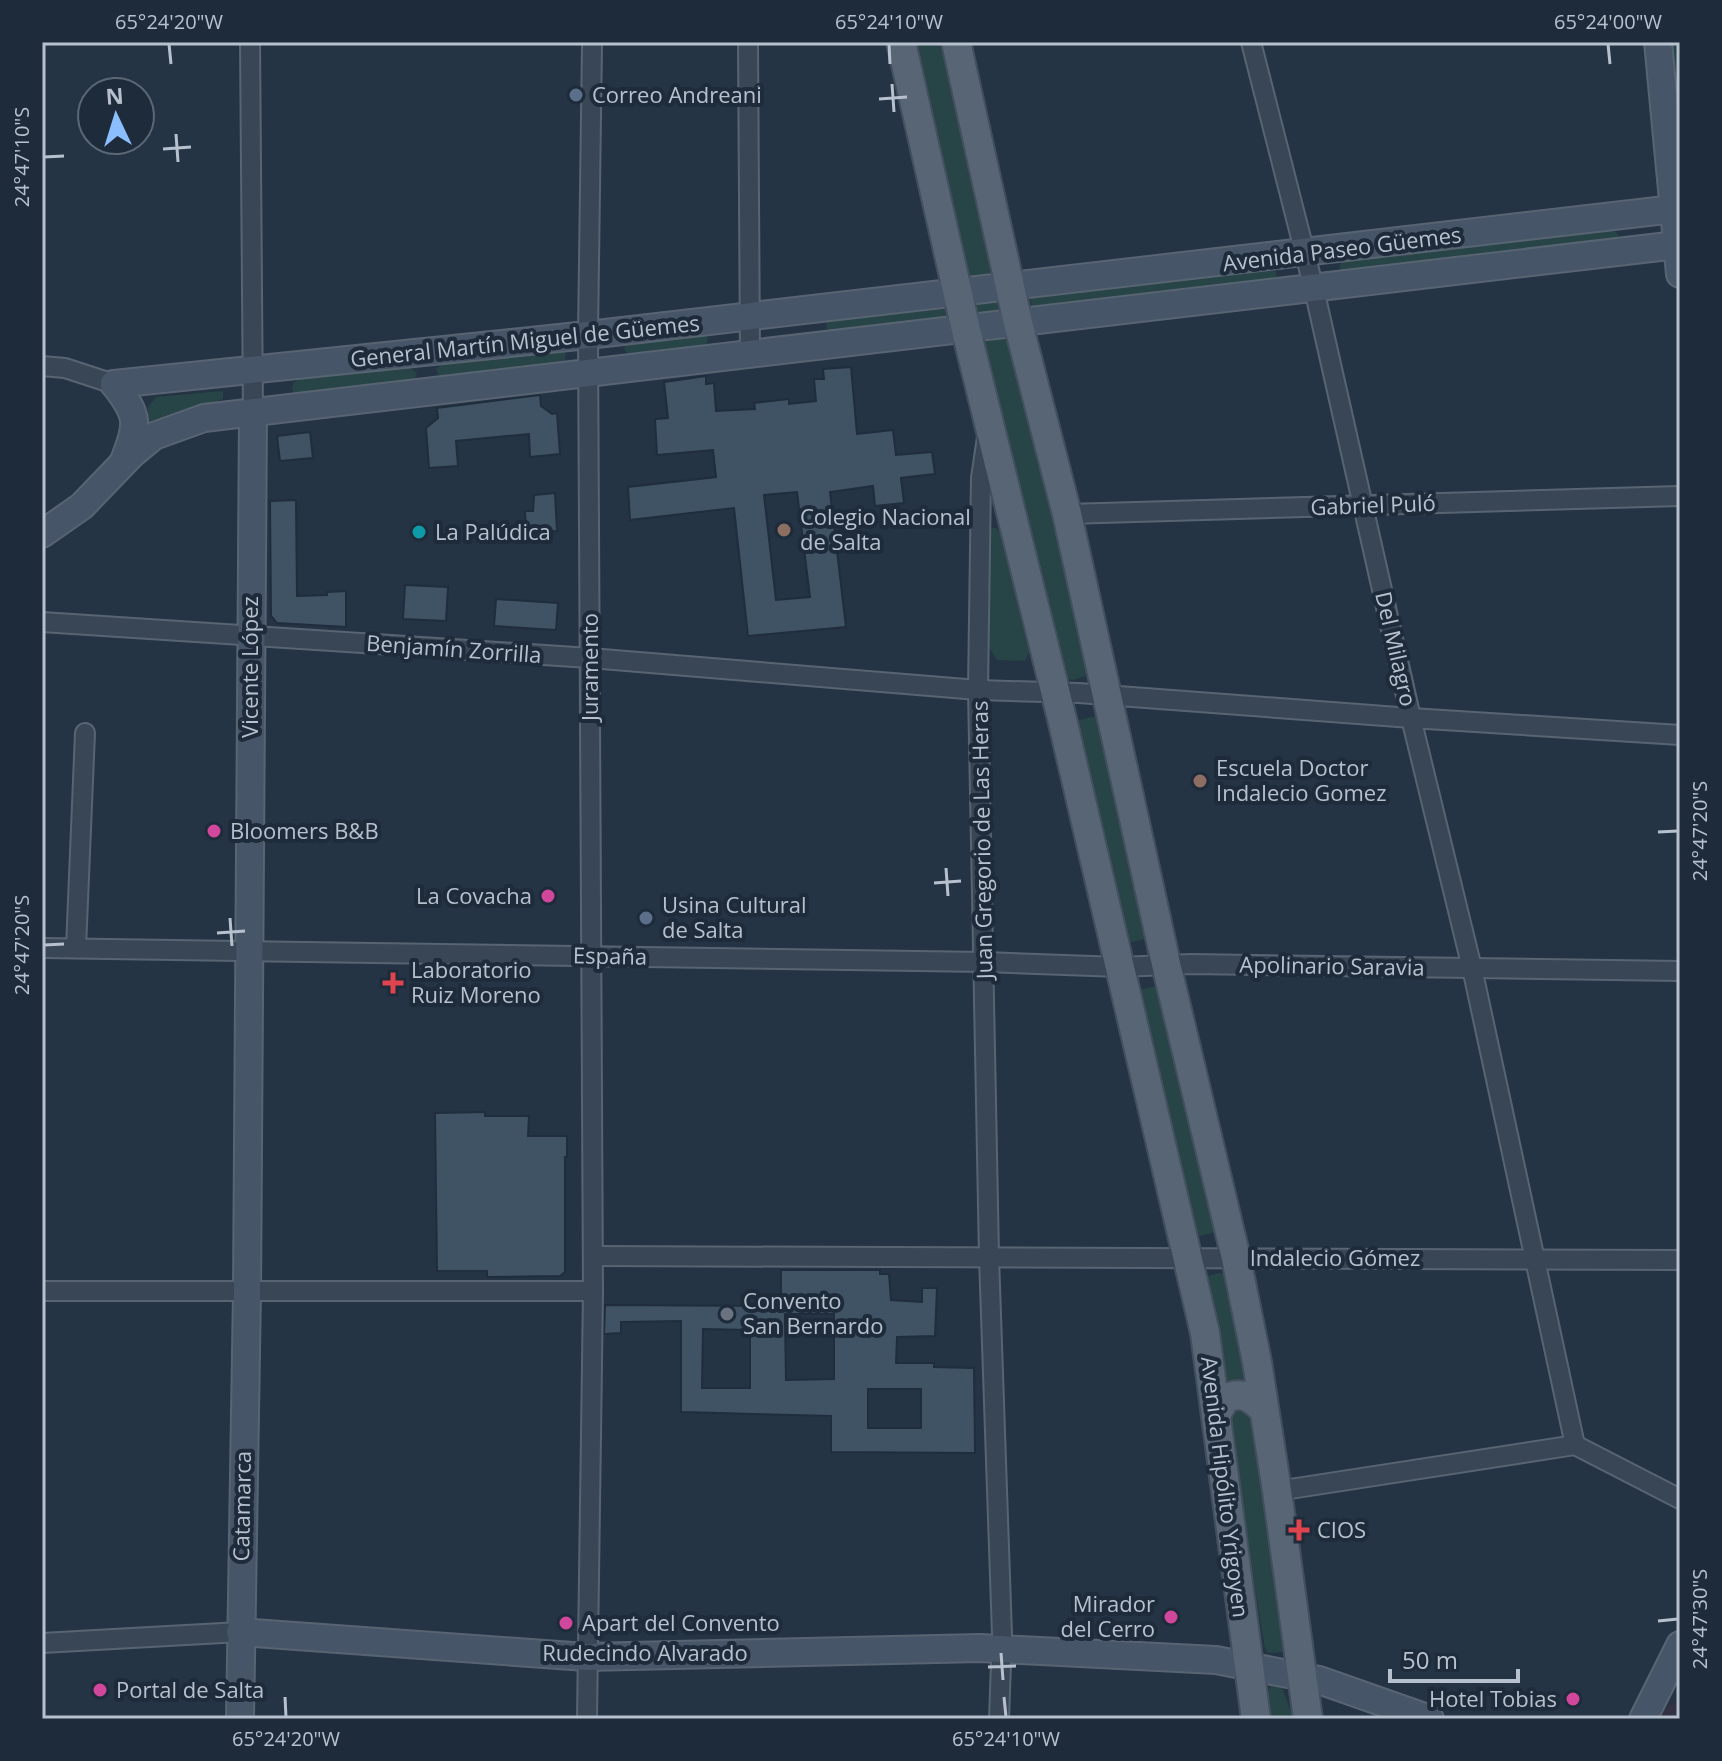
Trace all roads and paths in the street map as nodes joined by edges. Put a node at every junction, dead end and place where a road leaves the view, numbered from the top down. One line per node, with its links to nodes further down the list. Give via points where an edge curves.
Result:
1 (250, 42): 22 (street, Vicente López)
2 (592, 42): 18 (street, Juramento)
3 (748, 42): 15 (street)
4 (901, 42): 14 (main road, Avenida Hipólito Yrigoyen)
5 (956, 42): 12 (main road, Avenida Hipólito Yrigoyen)
6 (1251, 42): 10 (street, Del Milagro)
7 (1658, 42): 8 (street)
8 (1674, 209): 9 (street); 10 (street, Avenida Paseo Güemes)
9 (1677, 245): 11 (street); 13 (street, Avenida Paseo Güemes)
10 (1305, 254): 12 (street, Avenida Paseo Güemes); 13 (street, Del Milagro)
11 (1680, 274)
12 (1009, 287): 14 (street, General Martín Miguel de Güemes); 16 (main road, Avenida Hipólito Yrigoyen)
13 (1314, 289): 16 (street, Avenida Paseo Güemes); 30 (street, Del Milagro)
14 (957, 292): 15 (street, General Martín Miguel de Güemes); 17 (main road, Avenida Hipólito Yrigoyen)
15 (748, 316): 18 (street, General Martín Miguel de Güemes); 20 (street)
16 (1018, 323): 17 (street, General Martín Miguel de Güemes); 31 (main road, Avenida Hipólito Yrigoyen)
17 (966, 330): 20 (street, General Martín Miguel de Güemes); 27 (main road, Avenida Hipólito Yrigoyen)
18 (588, 335): 19 (street, General Martín Miguel de Güemes); 23 (street, Juramento)
19 (425, 353): 22 (street, General Martín Miguel de Güemes); 25 (street)
20 (750, 354): 23 (street, General Martín Miguel de Güemes)
21 (42, 366): 24 (street, General Martín Miguel de Güemes)
22 (254, 370): 24 (street, General Martín Miguel de Güemes); 26 (street, Vicente López)
23 (589, 375): 25 (street, General Martín Miguel de Güemes); 35 (street, Juramento)
24 (114, 384): 28 (street, via 133,409 135,421)
25 (429, 393): 26 (street, General Martín Miguel de Güemes)
26 (253, 413): 28 (street, General Martín Miguel de Güemes, via 181,425 154,436); 34 (street, Vicente López)
27 (989, 423): 36 (street, Juan Gregorio de Las Heras, via 981,478); 37 (main road, Avenida Hipólito Yrigoyen)
28 (123, 465): 32 (street, General Martín Miguel de Güemes, via 82,506)
29 (1680, 496): 30 (street, Gabriel Puló)
30 (1363, 505): 31 (street, Gabriel Puló); 39 (street, Del Milagro)
31 (1067, 514): 38 (main road, Avenida Hipólito Yrigoyen)
32 (42, 534)
33 (42, 622): 34 (street, Benjamín Zorrilla)
34 (249, 637): 35 (street, Benjamín Zorrilla); 44 (street, Vicente López)
35 (590, 658): 36 (street, Benjamín Zorrilla); 45 (street, Juramento)
36 (978, 690): 37 (street, Benjamín Zorrilla); 46 (street, Juan Gregorio de Las Heras)
37 (1055, 693): 38 (street, Benjamín Zorrilla); 48 (main road, Avenida Hipólito Yrigoyen)
38 (1105, 696): 39 (street, Benjamín Zorrilla); 47 (main road, Avenida Hipólito Yrigoyen)
39 (1411, 718): 41 (street, Benjamín Zorrilla); 49 (street, Del Milagro)
40 (85, 733): 43 (street)
41 (1680, 735)
42 (42, 948): 43 (street, España)
43 (76, 948): 44 (street, España)
44 (249, 951): 45 (street, España); 59 (street, Vicente López)
45 (590, 956): 46 (street, España); 51 (street, Juramento)
46 (985, 962): 48 (street, Apolinario Saravia); 53 (street, Juan Gregorio de Las Heras)
47 (1166, 964): 48 (street, Apolinario Saravia); 49 (street, Apolinario Saravia); 54 (main road, Avenida Hipólito Yrigoyen)
48 (1120, 967): 52 (main road, Avenida Hipólito Yrigoyen)
49 (1472, 968): 50 (street, Apolinario Saravia); 55 (street, Del Milagro)
50 (1680, 971)
51 (593, 1256): 53 (street, Indalecio Gómez); 58 (street, Juramento)
52 (1186, 1256): 53 (street, Indalecio Gómez); 54 (street, Indalecio Gómez); 61 (main road, Avenida Hipólito Yrigoyen, via 1205,1333)
53 (989, 1257): 68 (street, Juan Gregorio de Las Heras)
54 (1236, 1258): 55 (street, Indalecio Gómez); 60 (main road, Avenida Hipólito Yrigoyen)
55 (1533, 1258): 56 (street, Indalecio Gómez); 62 (street, Del Milagro)
56 (1680, 1260)
57 (42, 1291): 59 (street)
58 (593, 1291): 59 (street); 69 (street, Juramento)
59 (247, 1292): 65 (street, Catamarca)
60 (1264, 1410): 61 (main road, via 1253,1398 1237,1395 1225,1399); 63 (main road, Avenida Hipólito Yrigoyen)
61 (1216, 1415): 70 (main road, Avenida Hipólito Yrigoyen)
62 (1575, 1445): 63 (street); 64 (street)
63 (1277, 1491): 71 (main road, Avenida Hipólito Yrigoyen)
64 (1680, 1499)
65 (240, 1632): 66 (street, Rudecindo Alvarado); 69 (street, Rudecindo Alvarado); 72 (street, Catamarca)
66 (42, 1643)
67 (1680, 1645): 78 (street)
68 (1002, 1649): 69 (street, Rudecindo Alvarado); 70 (street, Rudecindo Alvarado); 74 (street, Juan Gregorio de Las Heras)
69 (586, 1657): 73 (street, Juramento)
70 (1248, 1666): 71 (street, Rudecindo Alvarado); 75 (main road, Avenida Hipólito Yrigoyen)
71 (1302, 1677): 76 (main road, Avenida Hipólito Yrigoyen); 77 (street, Rudecindo Alvarado)
72 (240, 1719)
73 (587, 1719)
74 (999, 1719)
75 (1256, 1719)
76 (1308, 1719)
77 (1430, 1719)
78 (1643, 1719)

